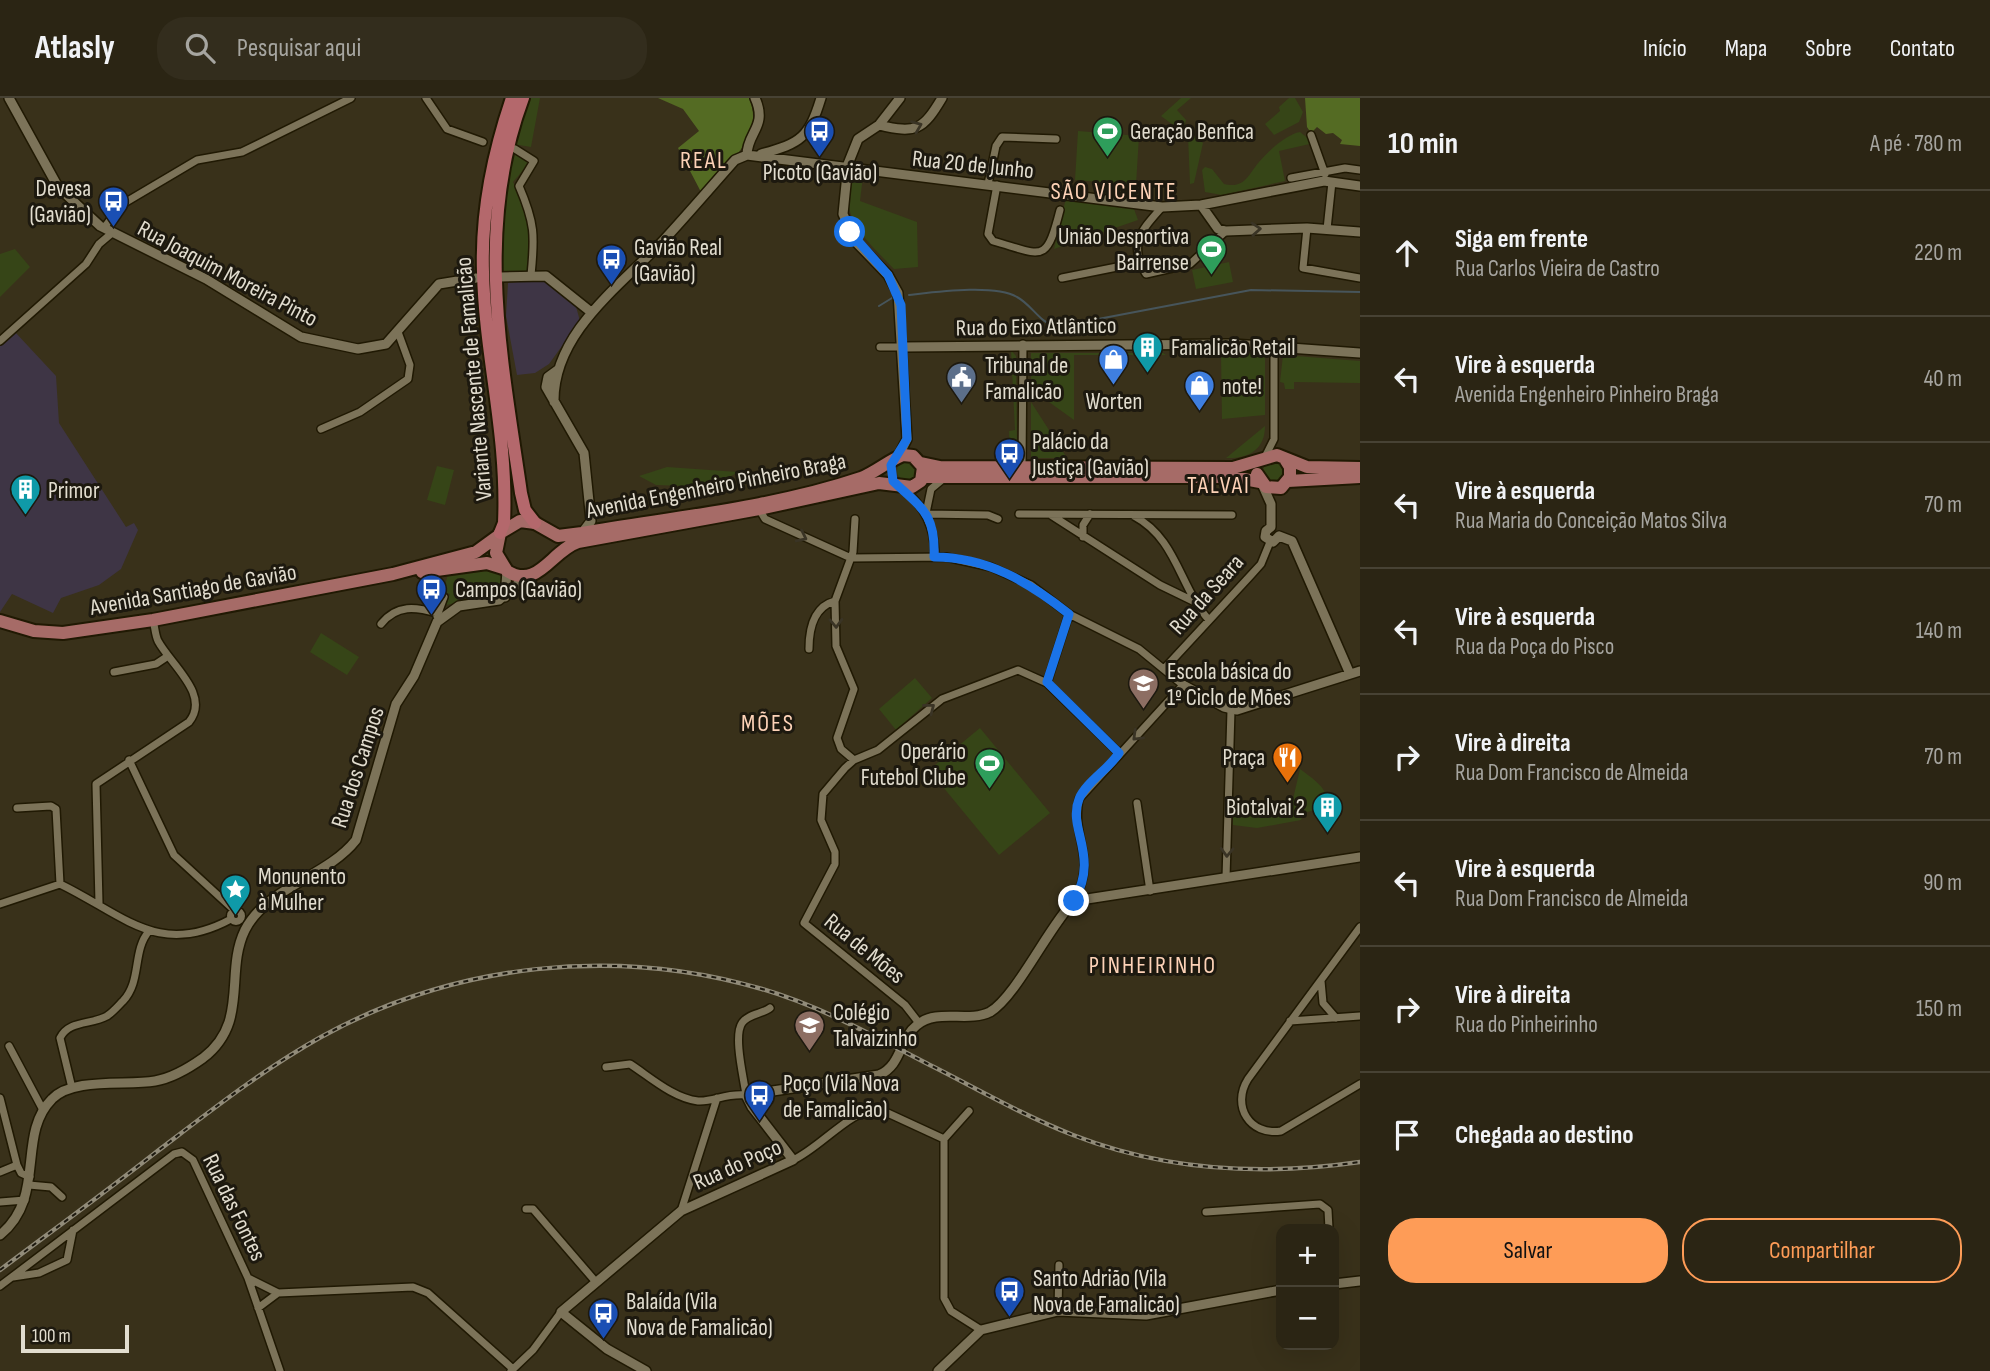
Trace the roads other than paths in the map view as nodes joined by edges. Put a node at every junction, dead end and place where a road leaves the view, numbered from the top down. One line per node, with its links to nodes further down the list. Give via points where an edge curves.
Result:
1 (9, 98): 29 (street, Rua Joaquim Moreira Pinto, via 52,178)
2 (351, 98): 29 (street, via 242,152 204,158 184,168 121,205)
3 (426, 98): 13 (street, via 447,129)
4 (512, 98): 79 (highway, Variante Nascente de Famalicão, via 488,190 483,245 486,319 505,455 504,523)
5 (523, 98): 75 (highway, Variante Nascente de Famalicão, via 498,192 494,271 521,493 525,510)
6 (755, 98): 16 (street, via 760,125 748,145)
7 (821, 98): 14 (street, via 812,127)
8 (900, 98): 10 (street)
9 (942, 98): 10 (street, one-way to 9, via 909,131 922,126)
10 (879, 125): 18 (street, via 858,139)
11 (1311, 135): 19 (street)
12 (1056, 139): 23 (street, via 1002,136 996,146)
13 (482, 142)
14 (789, 144): 16 (street); 17 (street)
15 (515, 149): 35 (street, via 534,161 519,186 530,208 533,230)
16 (752, 155): 17 (street, Rua 20 de Junho); 40 (street, via 735,160)
17 (780, 158): 18 (street, Rua 20 de Junho)
18 (848, 168): 23 (street, Rua 20 de Junho); 46 (street, via 843,203 846,225 893,282 901,305)
19 (1326, 170): 20 (street); 21 (street); 22 (street)
20 (1360, 170)
21 (1291, 178)
22 (1328, 182): 24 (street, Rua 20 de Junho); 25 (street, Rua 20 de Junho); 30 (street)
23 (993, 185): 26 (street, Rua 20 de Junho); 27 (street, via 988,234 993,241 1035,253 1045,251 1051,246)
24 (1360, 186)
25 (1201, 205): 26 (street, Rua 20 de Junho); 31 (street, via 1218,229)
26 (1162, 207): 34 (street, via 1140,232)
27 (1060, 210)
28 (1307, 228): 30 (street); 31 (street, one-way to 28); 39 (street, via 1305,270)
29 (105, 229): 33 (street); 33 (street); 41 (street, Rua Joaquim Moreira Pinto, via 206,279 312,341 374,348)
30 (1327, 229): 32 (street)
31 (1226, 231): 34 (street, via 1183,267 1146,274)
32 (1360, 232)
33 (99, 244): 42 (street, via 86,264)
34 (1142, 262): 38 (street)
35 (531, 275): 36 (street); 40 (street, via 552,279)
36 (500, 277)
37 (476, 278): 41 (street, Rua Joaquim Moreira Pinto, via 439,285)
38 (1062, 278)
39 (1360, 278)
40 (591, 312): 74 (street, via 559,369 547,379 554,402 584,453)
41 (398, 332): 48 (street, via 410,365 408,379 360,411)
42 (0, 341)
43 (1023, 344): 44 (street, Rua do Eixo Atlântico); 46 (street, Rua do Eixo Atlântico); 55 (street)
44 (1274, 345): 47 (street, Rua do Eixo Atlântico); 50 (street)
45 (880, 347): 46 (street, Rua do Eixo Atlântico)
46 (903, 347): 49 (street)
47 (1360, 353)
48 (321, 429)
49 (907, 439): 52 (street); 54 (street)
50 (1274, 439): 51 (street); 53 (street)
51 (1284, 458): 53 (main road); 56 (main road, via 1307,467); 61 (main road, via 1291,472)
52 (896, 459): 54 (main road, via 908,455); 62 (main road, via 891,476); 76 (main road, Avenida Engenheiro Pinheiro Braga, via 843,483)
53 (1263, 459): 55 (main road, via 1233,468); 60 (main road, via 1257,471)
54 (919, 461): 55 (main road, via 940,467); 58 (main road)
55 (1022, 467)
56 (1360, 468)
57 (949, 476): 58 (main road, Avenida Engenheiro Pinheiro Braga); 60 (main road, Avenida Engenheiro Pinheiro Braga, via 1233,477); 65 (street, via 931,489)
58 (923, 477): 62 (main road, Avenida Engenheiro Pinheiro Braga, via 912,487)
59 (1360, 477): 61 (main road, Avenida Engenheiro Pinheiro Braga)
60 (1261, 483): 61 (main road, Avenida Engenheiro Pinheiro Braga, via 1270,489); 63 (street, Rua da Seara)
61 (1286, 483): 63 (street)
62 (900, 486): 64 (main road, Avenida Engenheiro Pinheiro Braga, via 873,483); 65 (street)
63 (1270, 504): 81 (street, Rua da Seara, via 1271,527 1265,533)
64 (759, 509): 83 (street, one-way to 83, via 765,519); 84 (main road, Avenida Engenheiro Pinheiro Braga, via 578,541)
65 (926, 514): 73 (street); 82 (street, via 934,535)
66 (1019, 514): 69 (street)
67 (1090, 514): 68 (street); 69 (street); 80 (street)
68 (1130, 514): 70 (street); 77 (street)
69 (1051, 515): 80 (street)
70 (1158, 515): 71 (street); 77 (street)
71 (1233, 515)
72 (855, 519): 83 (street)
73 (998, 519)
74 (591, 521): 76 (street); 78 (street)
75 (540, 526): 78 (main road, Avenida Engenheiro Pinheiro Braga, via 558,536); 79 (main road, Avenida Engenheiro Pinheiro Braga, via 512,523); 84 (main road, via 552,544)
76 (603, 529): 78 (main road, Avenida Engenheiro Pinheiro Braga)
77 (1154, 530): 86 (street)
78 (582, 533)
79 (499, 535): 85 (main road, via 496,553); 87 (main road, Avenida Santiago de Gavião, via 476,552)
80 (1083, 537): 89 (street)
81 (1275, 539): 97 (street, Rua da Seara, via 1261,564); 104 (street, via 1292,541)
82 (934, 557): 83 (street); 94 (street, via 971,560 1009,574 1038,589)
83 (850, 558): 92 (street)
84 (550, 560): 88 (main road, Avenida Engenheiro Pinheiro Braga, via 541,572)
85 (505, 570): 87 (main road, Avenida Santiago de Gavião, via 486,563); 88 (main road); 91 (street)
86 (1180, 573): 89 (street); 93 (street)
87 (393, 574): 96 (main road, Avenida Santiago de Gavião)
88 (526, 577): 91 (street)
89 (1170, 590): 93 (street)
90 (444, 597): 95 (street, Rua dos Campos)
91 (505, 597): 95 (street, via 459,606)
92 (835, 601): 100 (street, via 814,617); 110 (street, one-way to 110, via 836,646 855,689 837,737)
93 (1193, 601): 97 (street)
94 (1069, 614): 102 (street, via 1139,649); 105 (street)
95 (439, 617): 99 (street, via 405,608 388,615); 121 (street, Rua dos Campos, via 414,676 396,704 356,840 341,856)
96 (153, 620): 98 (main road, Avenida Santiago de Gavião, via 63,633); 101 (street)
97 (1209, 620): 102 (street, Rua da Seara)
98 (0, 621)
99 (381, 624)
100 (809, 649)
101 (167, 656): 103 (street, via 156,664); 109 (street, via 195,696 196,711 189,722)
102 (1164, 669): 106 (street)
103 (114, 672)
104 (1355, 673): 107 (street)
105 (1047, 682): 108 (street); 110 (street, one-way to 105, via 878,750 942,699 1006,673 1018,670)
106 (1183, 685): 107 (street); 108 (street, one-way to 108)
107 (1231, 710): 114 (street, one-way to 114)
108 (1119, 753): 117 (street, via 1079,799 1086,864)
109 (130, 760): 119 (street, via 96,784); 120 (street, via 174,855)
110 (854, 760): 130 (street, Rua de Mões, via 824,794 821,820 835,852 835,864 804,923 905,1005)
111 (1137, 803): 116 (street)
112 (18, 808): 115 (street, via 51,806 56,810)
113 (1360, 858): 114 (street)
114 (1226, 878): 116 (street)
115 (60, 884): 118 (street); 119 (street)
116 (1150, 891): 117 (street)
117 (1074, 901): 130 (street, via 995,1008 983,1014)
118 (1, 903)
119 (99, 903): 124 (street)
120 (236, 916): 121 (street); 122 (street); 124 (street, via 197,934 168,936)
121 (255, 916): 122 (street, Rua dos Campos)
122 (247, 927): 134 (street, Rua dos Campos, via 224,1037 207,1054 158,1080)
123 (1360, 927): 125 (street)
124 (149, 931): 134 (street, via 141,941 133,989 126,998 109,1015 64,1030 60,1038)
125 (1321, 980): 128 (street, via 1323,1003); 129 (street)
126 (770, 1008): 135 (street, via 750,1016 738,1034)
127 (1360, 1016): 128 (street)
128 (1336, 1018): 129 (street)
129 (1290, 1021): 133 (street, via 1243,1086 1242,1109 1252,1125 1268,1132 1288,1128)
130 (919, 1023): 135 (street, via 891,1068 879,1075)
131 (9, 1046): 138 (street)
132 (606, 1067): 137 (street, via 630,1064 683,1096 699,1101)
133 (1360, 1084)
134 (72, 1088): 138 (street, via 58,1094)
135 (746, 1095): 137 (street, via 728,1093); 141 (street)
136 (0, 1098): 142 (street)
137 (718, 1098): 149 (street)
138 (43, 1110): 144 (street)
139 (970, 1111): 140 (street)
140 (944, 1139): 141 (street, Rua do Poço, via 872,1109 862,1111); 166 (street, via 944,1298 951,1311)
141 (793, 1160): 149 (street, Rua do Poço)
142 (17, 1165): 143 (street); 144 (street)
143 (0, 1172)
144 (30, 1181): 145 (street, via 51,1187); 146 (street)
145 (62, 1198)
146 (25, 1200): 147 (street); 153 (street)
147 (0, 1202)
148 (526, 1209): 157 (street, via 533,1209)
149 (681, 1211): 157 (street, Rua do Poço)
150 (1206, 1212): 151 (street, via 1320,1204 1328,1210)
151 (1329, 1224)
152 (73, 1230): 155 (street); 155 (street, via 67,1260 38,1273); 156 (street, Rua das Fontes, via 182,1152 193,1160)
153 (0, 1235)
154 (1059, 1265): 164 (street)
155 (13, 1277): 160 (street)
156 (248, 1279): 162 (street); 163 (street, Rua das Fontes)
157 (595, 1281): 165 (street, Rua do Poço)
158 (1360, 1281): 159 (street)
159 (1339, 1283)
160 (0, 1286)
161 (1276, 1291): 164 (street, via 1146,1315)
162 (278, 1293): 163 (street); 167 (street, via 413,1287 428,1293)
163 (258, 1308): 168 (street, Rua das Fontes)
164 (1058, 1311): 166 (street)
165 (561, 1312): 167 (street); 169 (street, via 607,1349)
166 (981, 1330): 170 (street)
167 (512, 1370)
168 (280, 1371)
169 (646, 1371)
170 (938, 1371)

